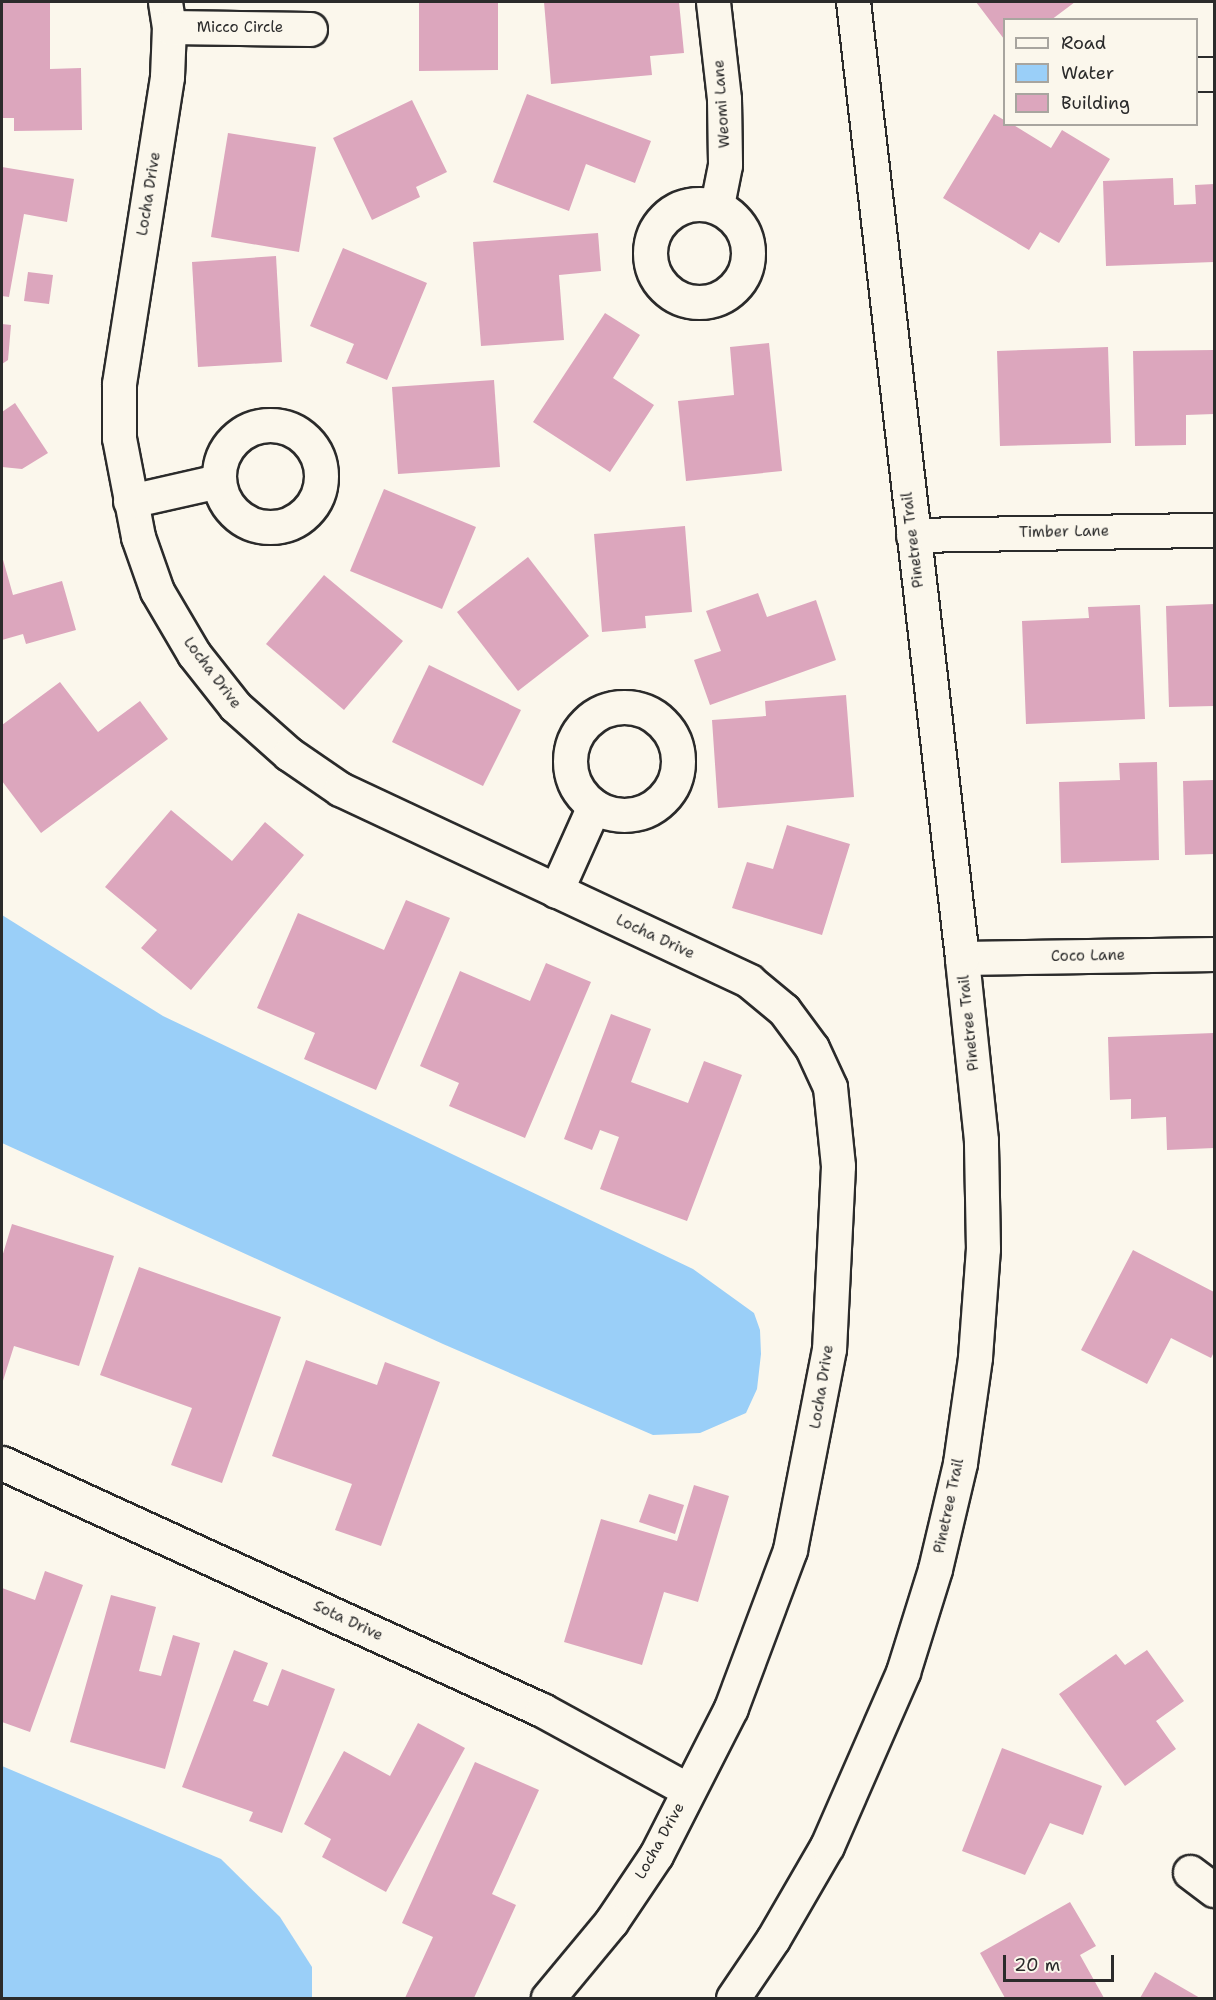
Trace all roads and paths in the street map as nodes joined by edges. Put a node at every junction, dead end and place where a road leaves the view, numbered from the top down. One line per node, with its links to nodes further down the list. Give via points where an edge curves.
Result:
1 (713, 2): 7 (street, Weomi Lane, via 725,165)
2 (853, 2): 11 (street, Pinetree Trail)
3 (167, 14): 4 (street, Micco Circle); 9 (street, Locha Drive, via 167,77 119,384 119,438)
4 (310, 28)
5 (1198, 74): 6 (street)
6 (1215, 74)
7 (717, 205)
8 (218, 481): 9 (street)
9 (130, 501): 13 (street, Locha Drive, via 157,591 194,654 235,706 289,754 340,789)
10 (1215, 530): 11 (street, Timber Lane)
11 (913, 535): 15 (street, Pinetree Trail)
12 (594, 806): 13 (street)
13 (556, 891): 17 (street, Locha Drive, via 749,981 784,1010 812,1048 830,1087 838,1166 835,1261 829,1349 810,1461 790,1550 761,1635 731,1708)
14 (1215, 954): 15 (street, Coco Lane)
15 (962, 958): 18 (street, Pinetree Trail, via 981,1140 982,1248 975,1357 960,1463 935,1569 903,1672 862,1772 827,1845)
16 (2, 1463): 17 (street, Sota Drive, via 542,1710)
17 (688, 1790): 19 (street, Locha Drive, via 656,1855 611,1922)
18 (738, 1997)
19 (548, 1998)

